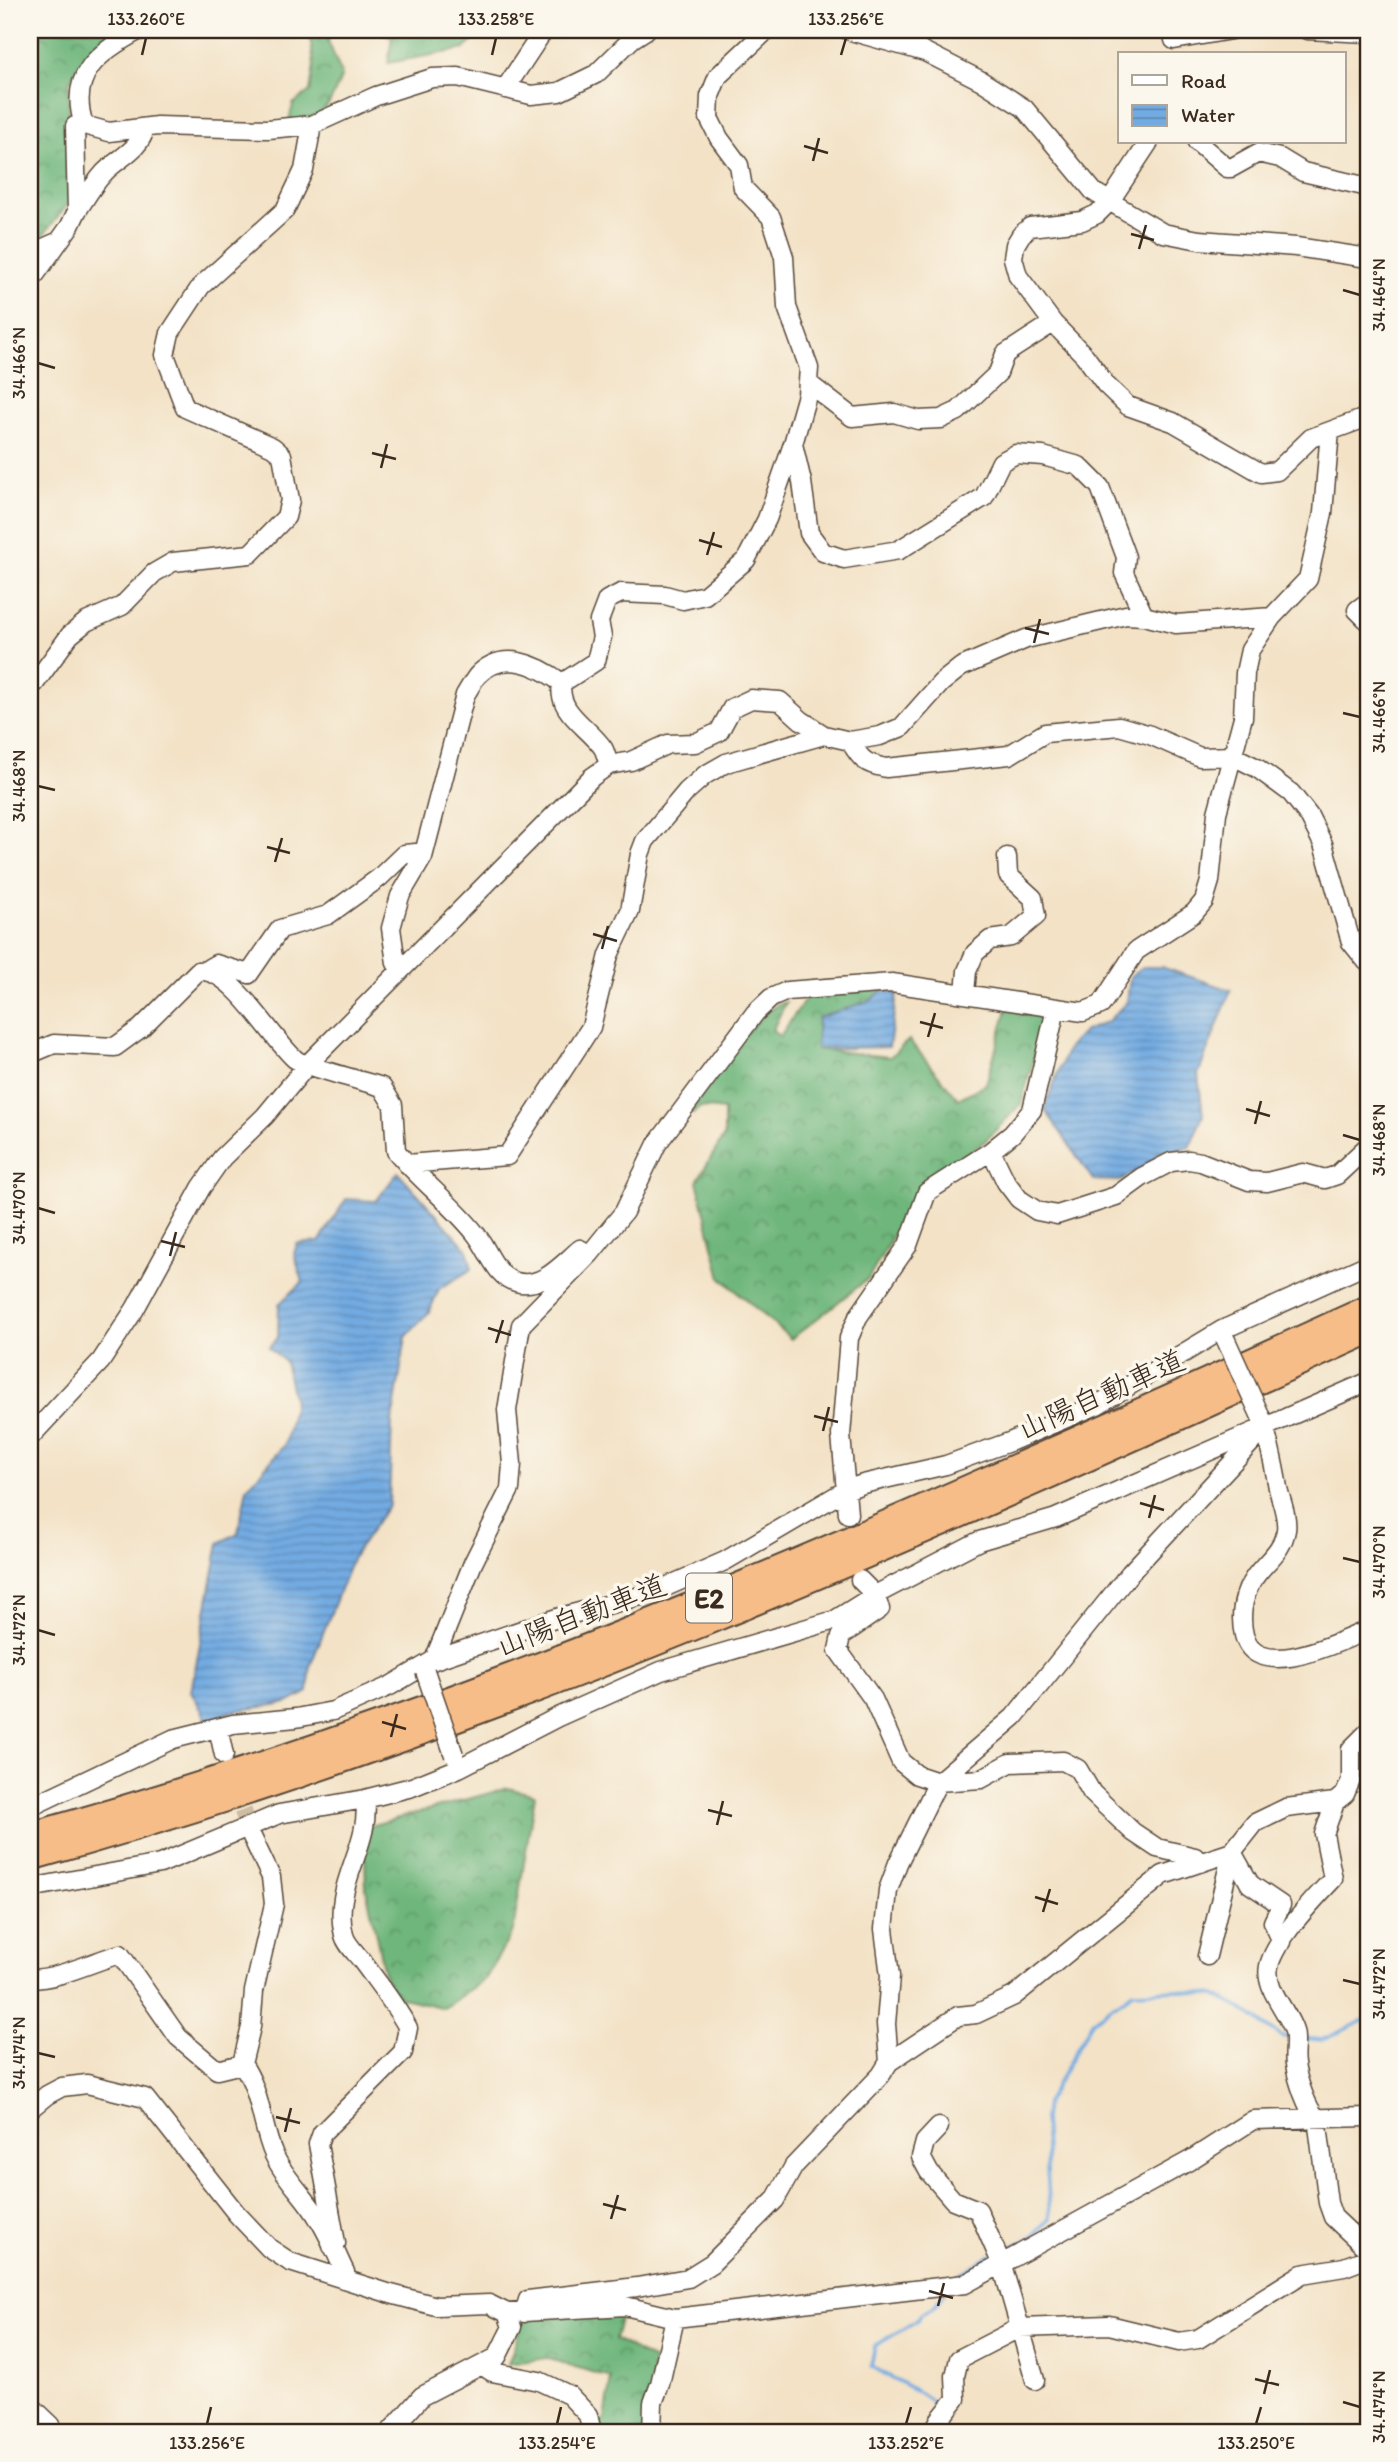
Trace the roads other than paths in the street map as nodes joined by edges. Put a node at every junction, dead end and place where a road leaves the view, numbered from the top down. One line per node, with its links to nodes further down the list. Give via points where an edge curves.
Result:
1 (140, 30): 11 (street, via 108,47 92,63 79,95)
2 (544, 30): 10 (street)
3 (646, 30): 10 (street, via 596,74 559,92 531,95)
4 (767, 30): 24 (street, via 718,76 710,96 709,118 739,165 743,188 771,217 784,257 787,307 809,368)
5 (847, 30): 17 (street, via 925,52 1024,108 1094,192)
6 (1231, 30): 9 (street)
7 (1307, 30): 8 (street)
8 (1368, 33)
9 (1174, 41)
10 (505, 89): 12 (street, via 458,77 432,78 376,96)
11 (83, 125): 13 (street, via 108,132); 18 (street, via 75,126)
12 (312, 125): 13 (street); 33 (street, via 304,170 285,210 201,286 170,333 165,355 186,408 282,455 290,500 286,517 250,554 173,562 154,573 122,606 86,622 70,635)
13 (145, 128): 18 (street, via 144,135 104,172)
14 (1148, 144): 17 (street)
15 (1199, 144): 16 (street, via 1227,168 1258,153 1280,158 1303,172)
16 (1368, 187)
17 (1110, 201): 21 (street, via 1163,233); 23 (street, via 1082,221 1030,226 1015,244 1018,276)
18 (76, 211): 19 (street)
19 (60, 240): 20 (street); 22 (street)
20 (30, 254)
21 (1368, 258)
22 (30, 282)
23 (1053, 323): 24 (street, via 1005,354 998,373 958,411 941,419 918,420 894,413 852,417); 26 (street, via 1128,405 1172,422 1261,473 1277,471 1311,438)
24 (808, 383): 27 (street)
25 (1368, 417): 26 (street)
26 (1330, 431): 30 (street, via 1323,513 1308,579)
27 (793, 444): 29 (street, via 809,533 823,552 845,559 899,550 984,496 1001,462 1016,454 1079,466 1100,487 1126,556 1125,573); 32 (street, via 767,519 746,560 705,596 683,600 621,593 607,600 599,621 603,637 596,661)
28 (1368, 602): 31 (street, via 1357,610)
29 (1144, 616): 30 (street, via 1177,624); 35 (street, via 1126,615 1026,639 961,667 902,727)
30 (1272, 617): 36 (street, via 1250,649 1243,718)
31 (1368, 621)
32 (562, 683): 37 (street, via 564,706 604,750); 38 (street, via 543,668 517,660 493,664 477,676 466,695)
33 (30, 686)
34 (824, 735): 35 (street); 37 (street, via 780,701 751,699 733,708 719,732 695,743 668,744 631,761); 49 (street, via 726,763 705,775 645,841 630,911 609,955 591,1027 507,1156)
35 (850, 741): 36 (street, via 869,765 886,768 1009,755 1045,733 1119,726 1200,757)
36 (1233, 756): 40 (street, via 1291,793 1309,816 1323,844 1350,942); 44 (street, via 1217,813 1204,901 1195,913 1136,951 1101,1005 1083,1012)
37 (609, 765): 42 (street)
38 (423, 857): 41 (street, via 404,854 328,915 280,929 250,974 216,964); 42 (street, via 400,896 391,928)
39 (1007, 857): 43 (street, via 1008,875 1033,898 1036,916 1010,937 990,940 975,953)
40 (1368, 964)
41 (207, 970): 45 (street, via 198,971 141,1028 115,1047 54,1044); 46 (street, via 224,978 297,1062)
42 (401, 970): 46 (street)
43 (965, 993): 44 (street); 50 (street, via 892,983 788,992 771,999 755,1013 657,1144 624,1212)
44 (1056, 1009): 48 (street, via 1032,1110)
45 (30, 1055)
46 (308, 1064): 49 (street, via 382,1087 393,1105 396,1151); 57 (street, via 222,1158 101,1361)
47 (1368, 1146): 48 (street, via 1337,1175 1325,1179 1303,1173 1250,1181 1201,1162 1171,1162 1116,1196 1057,1215 1037,1211 1019,1199)
48 (991, 1151): 58 (street, via 927,1192 908,1245 858,1317 849,1338 841,1436)
49 (407, 1164): 50 (street, via 475,1233 503,1276 515,1282 546,1278 580,1249)
50 (590, 1254): 63 (street, via 522,1325 507,1410 510,1489)
51 (1368, 1264): 54 (street)
52 (1368, 1308): 72 (highway, 山陽自動車道 / E2, via 872,1530 569,1654 268,1763)
53 (1368, 1332): 75 (highway, 山陽自動車道 / E2, via 708,1623 262,1788)
54 (1223, 1334): 56 (street, bridge); 58 (street, via 1097,1405 1012,1441 946,1465)
55 (1368, 1382): 56 (street)
56 (1263, 1422): 61 (street, via 1056,1518 979,1541); 62 (street, via 1286,1529 1280,1548 1247,1592 1241,1624 1245,1641 1256,1653 1295,1658); 68 (street, via 1130,1573 1014,1717)
57 (30, 1437)
58 (846, 1490): 59 (street); 63 (street, via 725,1561 652,1593 545,1622)
59 (848, 1514)
60 (860, 1580): 61 (street)
61 (875, 1595): 67 (street, via 835,1620 662,1671); 68 (street, via 880,1609 841,1636 838,1650 873,1699 901,1762 917,1775)
62 (1368, 1630)
63 (427, 1666): 64 (street, via 333,1711); 67 (street, bridge)
64 (218, 1728): 66 (street); 71 (street, via 173,1739)
65 (1368, 1732): 70 (street, via 1351,1749 1351,1780)
66 (224, 1755)
67 (457, 1762): 69 (street, via 412,1787)
68 (938, 1782): 76 (street, via 981,1779 1010,1763 1063,1761 1078,1769 1092,1793 1133,1832 1157,1848 1195,1857); 81 (street, via 888,1890 884,1929 890,1976)
69 (365, 1799): 77 (street, via 279,1814 160,1864); 87 (street, via 368,1816 343,1888 344,1937 408,2028 403,2052 322,2133 318,2144 336,2243)
70 (1335, 1802): 74 (street, via 1286,1808 1255,1823); 78 (street, via 1324,1834 1333,1879)
71 (30, 1807)
72 (30, 1835)
73 (252, 1837): 82 (street, via 271,1877 274,1904)
74 (1232, 1852): 76 (street); 78 (street, via 1250,1884 1281,1905 1273,1922); 79 (street)
75 (30, 1858)
76 (1200, 1863): 81 (street, via 1163,1875 1014,1996 976,2014 958,2016)
77 (30, 1888)
78 (1282, 1942): 85 (street, via 1269,1965 1268,1978 1295,2033 1295,2063 1311,2113)
79 (1207, 1955)
80 (30, 1979): 82 (street, via 49,1979 120,1954 178,2037 217,2070)
81 (889, 2062): 92 (street, via 794,2166 775,2200 712,2263 688,2278 528,2300)
82 (242, 2063): 87 (street, via 253,2078 275,2157 318,2217)
83 (30, 2109): 91 (street, via 62,2087 87,2084 145,2098 269,2248 290,2262)
84 (1368, 2117): 85 (street)
85 (1317, 2118): 88 (street, via 1333,2217); 90 (street, via 1253,2120)
86 (939, 2127): 90 (street, via 925,2142 921,2157 953,2200 978,2210)
87 (332, 2246): 91 (street, via 345,2272)
88 (1368, 2250)
89 (1368, 2258): 94 (street, via 1301,2274 1198,2339 1179,2342 1109,2325)
90 (1002, 2265): 93 (street, via 965,2284); 94 (street)
91 (343, 2279): 92 (street, via 436,2305 489,2304)
92 (515, 2313): 93 (street, via 625,2306); 95 (street, via 497,2357)
93 (675, 2318): 101 (street, via 653,2403)
94 (1019, 2328): 96 (street); 102 (street, via 959,2359 956,2399)
95 (483, 2366): 99 (street, via 422,2396); 100 (street, via 569,2395 588,2415)
96 (1035, 2380)
97 (30, 2405): 98 (street)
98 (53, 2432)
99 (390, 2432)
100 (592, 2432)
101 (652, 2432)
102 (933, 2432)

